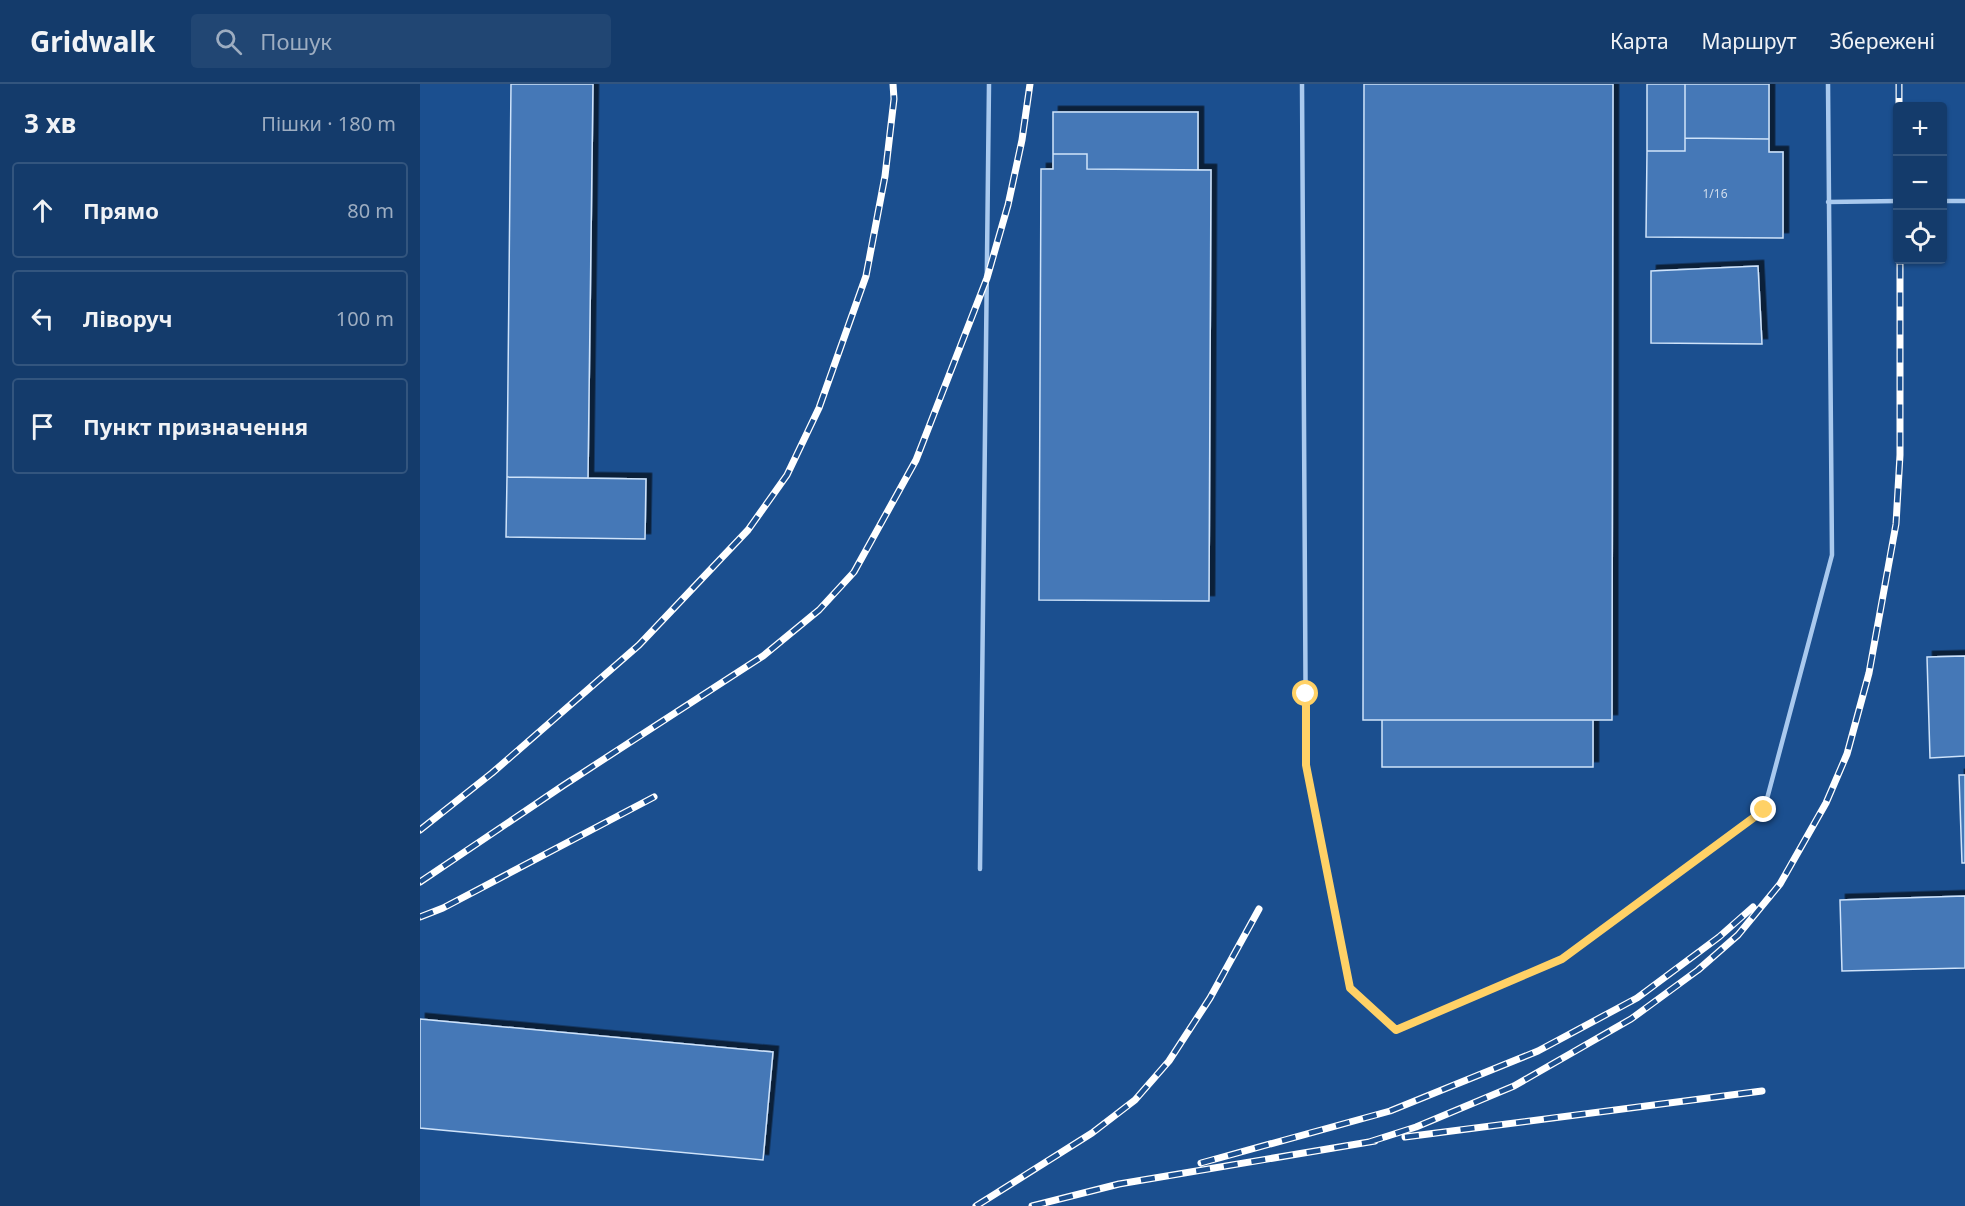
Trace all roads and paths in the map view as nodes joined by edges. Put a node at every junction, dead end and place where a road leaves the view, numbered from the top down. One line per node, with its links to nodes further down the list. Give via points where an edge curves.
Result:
1 (989, 84): 8 (lane)
2 (1302, 84): 7 (lane, via 1306,765 1350,988 1396,1030 1562,959 1764,810 1832,555)
3 (1828, 84): 7 (lane)
4 (1893, 201): 7 (lane)
5 (1947, 201): 6 (lane)
6 (1965, 201)
7 (1828, 202)
8 (981, 869)

